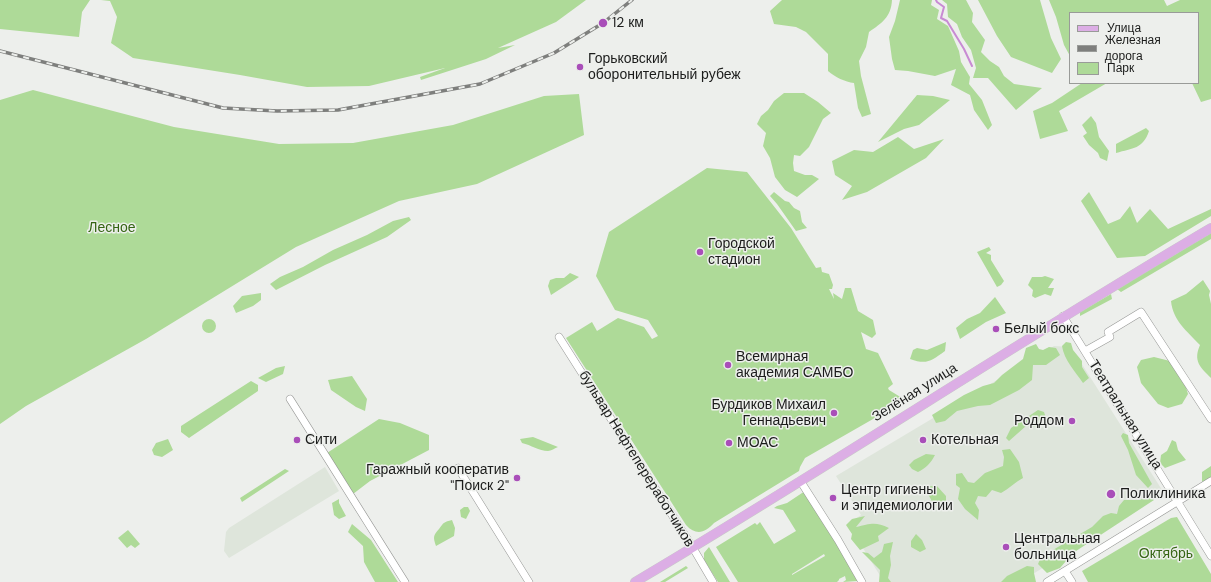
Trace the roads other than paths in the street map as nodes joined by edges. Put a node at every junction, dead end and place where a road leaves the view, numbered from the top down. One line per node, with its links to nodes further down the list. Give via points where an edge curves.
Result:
1 (1211, 228): 2 (main road, Зелёная улица)
2 (1063, 316): 4 (street, Театральная улица); 9 (main road, Зелёная улица)
3 (558, 337): 11 (street, бульвар Нефтепереработчиков)
4 (1085, 351): 6 (street, via 1110,337 1108,332 1142,312); 10 (street, Театральная улица)
5 (290, 399): 14 (street)
6 (1211, 419)
7 (458, 468): 15 (street)
8 (1211, 481): 10 (street)
9 (801, 482): 11 (main road, Зелёная улица); 18 (street)
10 (1178, 502): 12 (street, Театральная улица); 13 (street)
11 (693, 548): 16 (main road, Зелёная улица); 17 (street, бульвар Нефтепереработчиков)
12 (1211, 556)
13 (1065, 571): 19 (street); 20 (street)
14 (405, 582)
15 (529, 582)
16 (635, 582)
17 (713, 582)
18 (862, 582)
19 (1047, 582)
20 (1072, 582)

